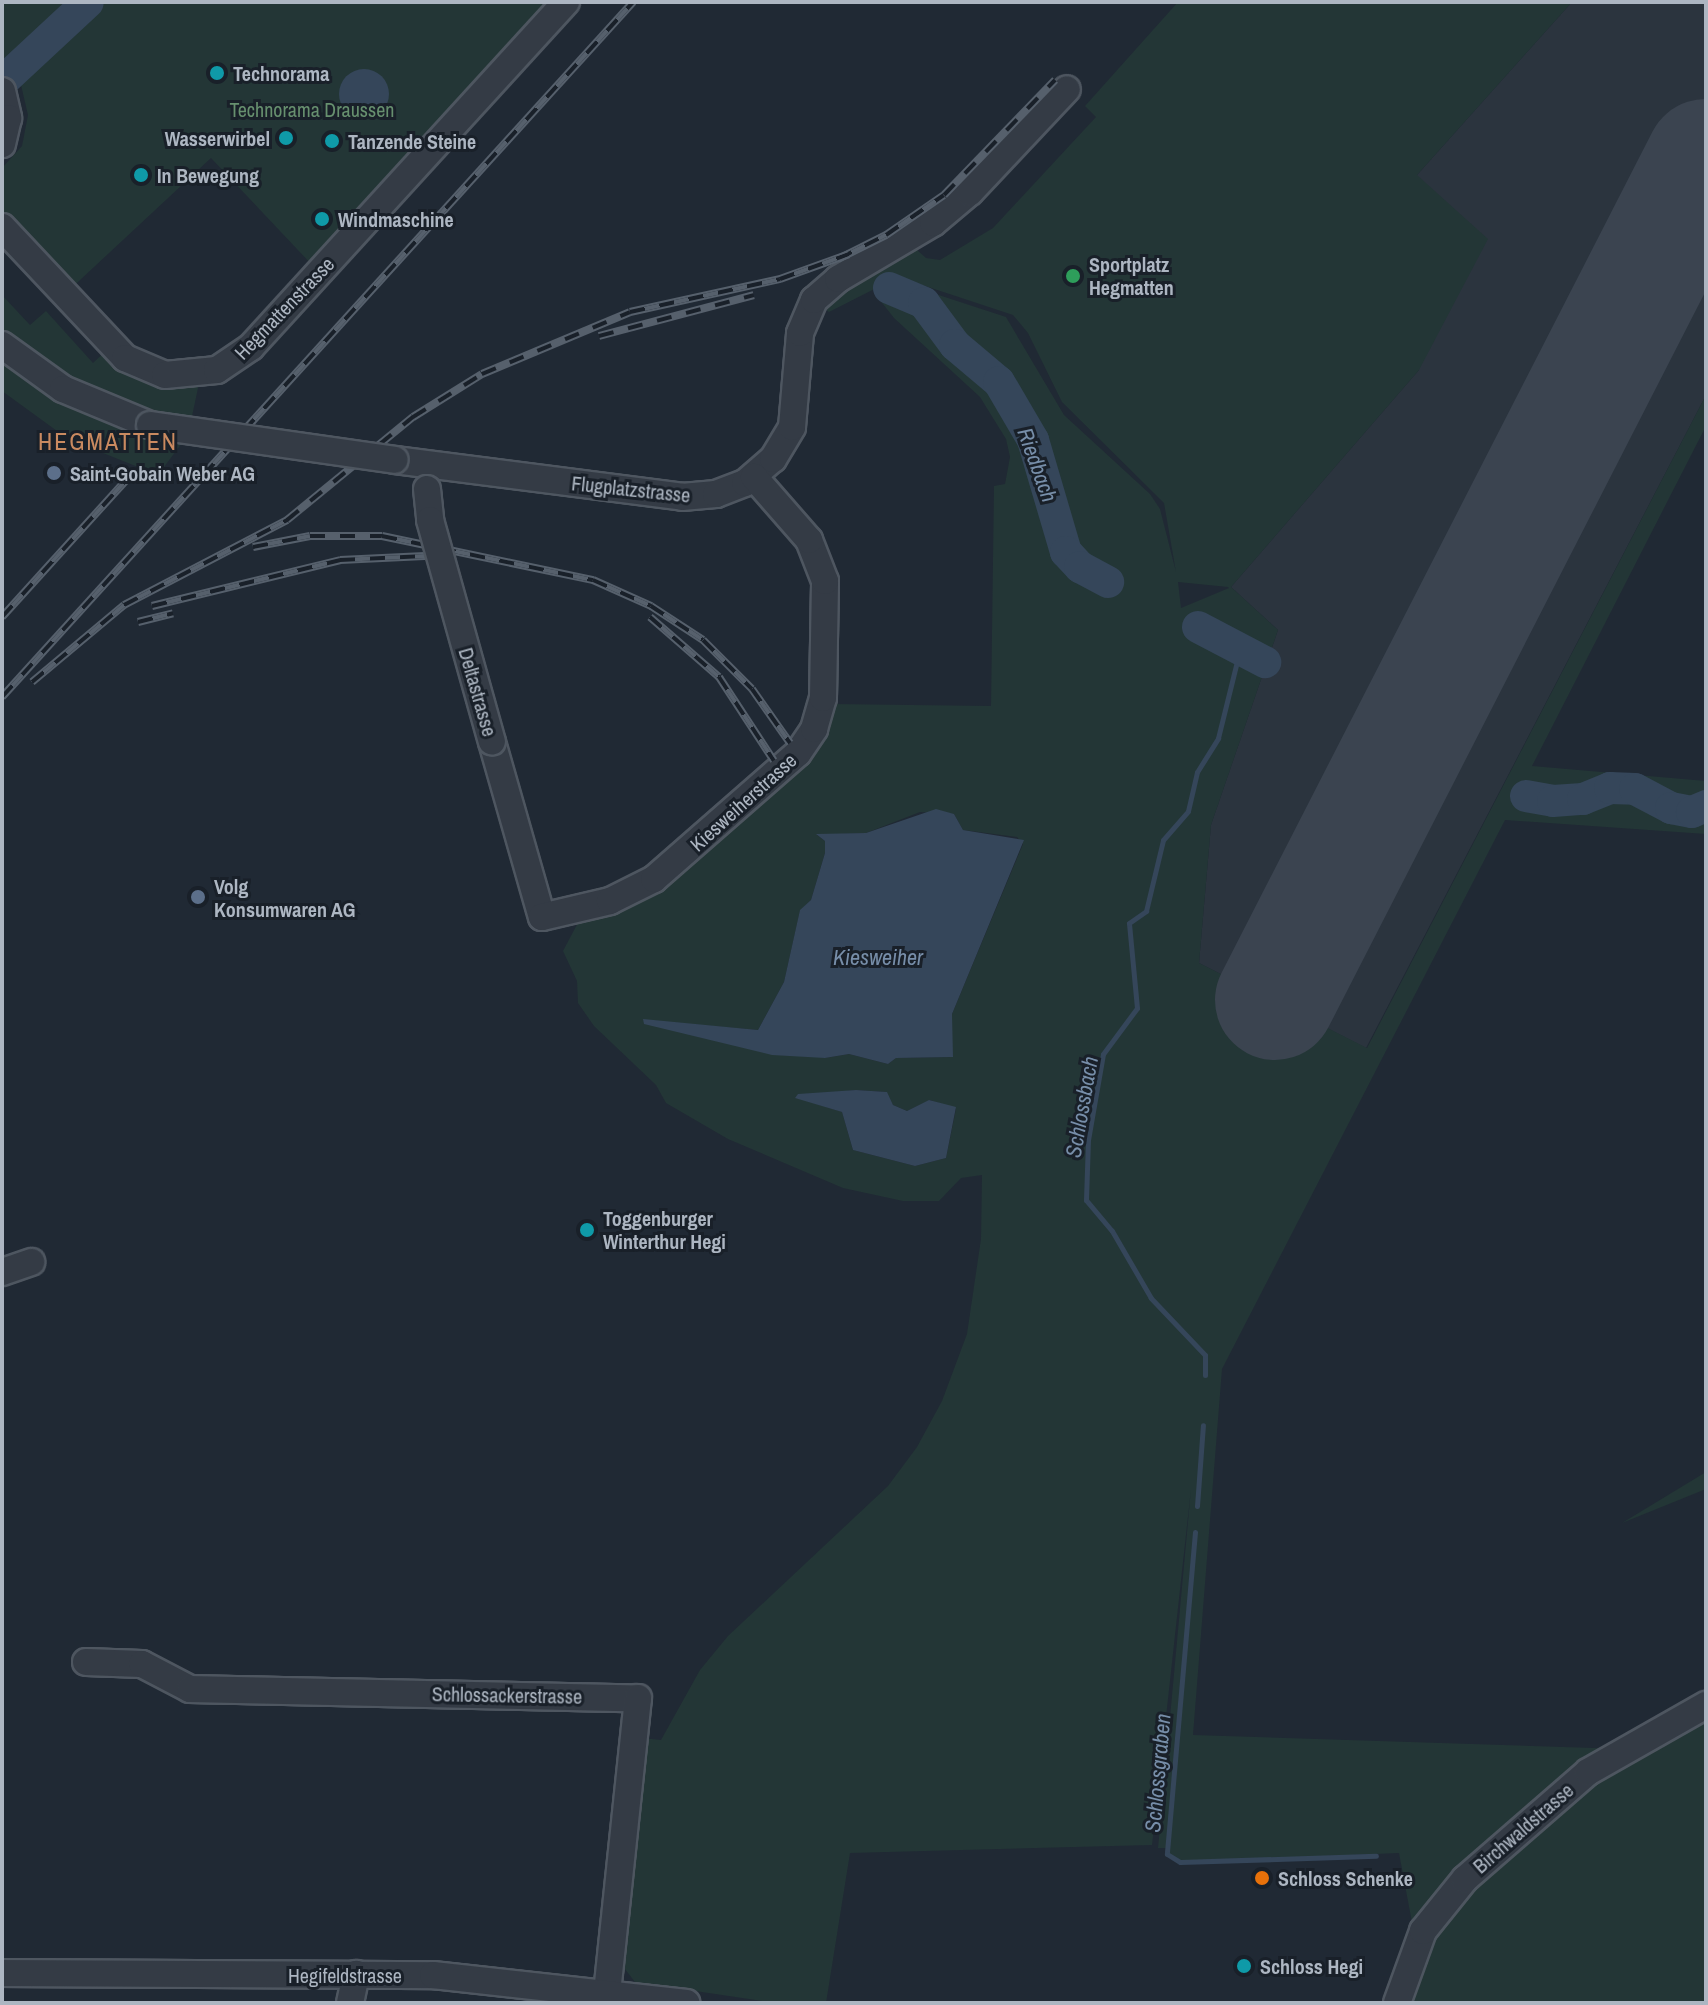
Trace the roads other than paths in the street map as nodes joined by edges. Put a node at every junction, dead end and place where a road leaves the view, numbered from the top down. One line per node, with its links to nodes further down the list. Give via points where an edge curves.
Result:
1 (561, 8): 5 (street, Hegmattenstrasse, via 258,339 217,370 165,375 125,358)
2 (1067, 89): 8 (street, Flugplatzstrasse, via 970,192 933,223 838,279 814,300 800,333 795,420 778,452)
3 (4, 95): 4 (street, via 8,125)
4 (2, 144)
5 (2, 227)
6 (2, 345): 7 (street, Flugplatzstrasse, bridge, via 63,389 150,425 395,460)
7 (428, 477): 8 (street, Flugplatzstrasse, via 682,497 716,494); 9 (street, Deltastrasse, bridge, via 430,520)
8 (754, 477): 9 (street, Kiesweiherstrasse, via 809,540 823,571 824,687 814,729 787,764 654,879 610,901)
9 (542, 917)
10 (31, 1262): 11 (street)
11 (2, 1272)
12 (86, 1662): 16 (street, Schlossackerstrasse, via 142,1664 190,1689 638,1698)
13 (1706, 1705): 19 (street, Birchwaldstrasse, via 1588,1772 1472,1872 1423,1931)
14 (2, 1973): 15 (street, Hegifeldstrasse)
15 (356, 1974): 16 (street, Hegifeldstrasse, via 480,1978); 17 (street)
16 (607, 1992): 18 (street, Hegifeldstrasse)
17 (350, 2003)
18 (686, 2003)
19 (1397, 2003)

